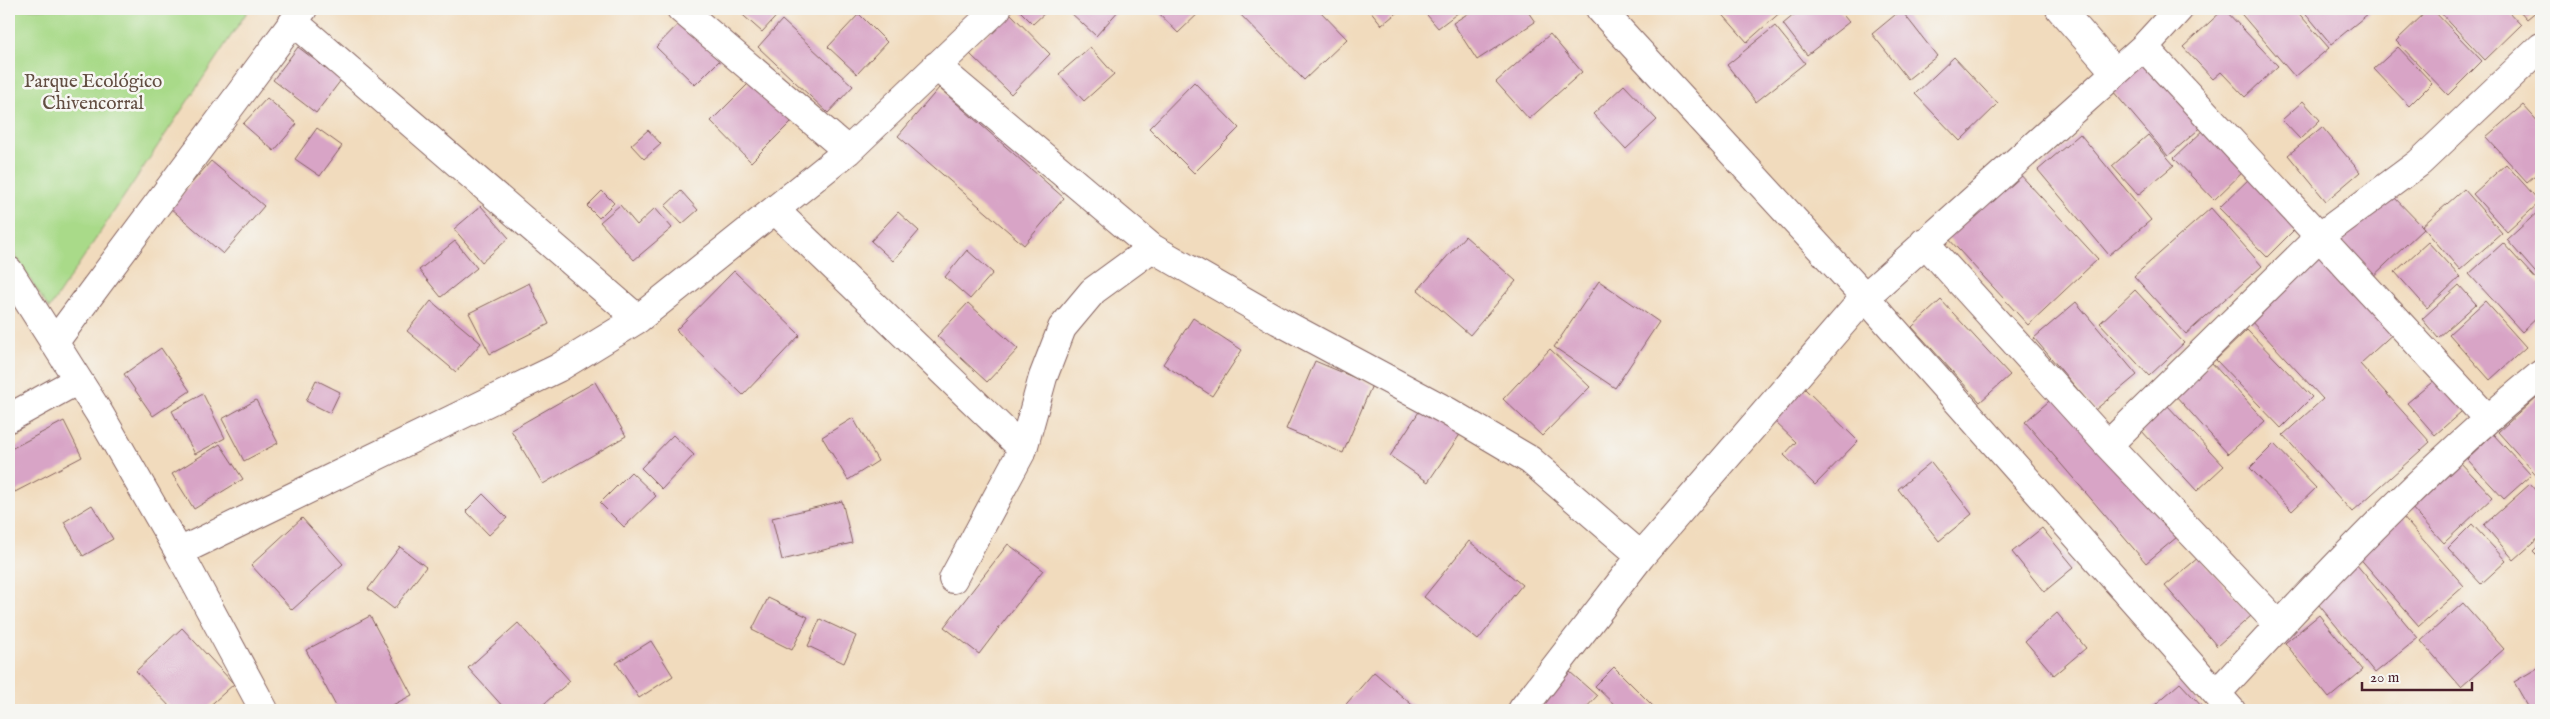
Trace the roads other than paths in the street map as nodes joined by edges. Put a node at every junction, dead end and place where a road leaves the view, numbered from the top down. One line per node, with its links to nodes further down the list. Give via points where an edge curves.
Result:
1 (681, 9): 11 (street)
2 (997, 9): 9 (street)
3 (1600, 9): 17 (street)
4 (2060, 9): 10 (street)
5 (2179, 9): 7 (street)
6 (299, 15): 18 (street); 19 (street)
7 (2144, 47): 10 (street); 13 (street)
8 (2541, 47): 13 (street, via 2419,163)
9 (936, 66): 11 (street); 15 (street)
10 (2115, 72): 14 (street)
11 (848, 151): 12 (street)
12 (775, 210): 18 (street); 25 (street)
13 (2320, 237): 23 (street); 24 (street)
14 (1924, 242): 17 (street); 24 (street)
15 (1152, 248): 25 (street, via 1093,291 1062,328 1043,377); 27 (street, via 1530,460)
16 (9, 271): 19 (street)
17 (1865, 297): 27 (street); 30 (street)
18 (638, 319): 26 (street, via 558,368)
19 (54, 343): 21 (street)
20 (2541, 374): 23 (street)
21 (78, 380): 22 (street); 26 (street)
22 (9, 418)
23 (2487, 418): 29 (street)
24 (2108, 445): 29 (street)
25 (1023, 449): 28 (street)
26 (179, 552): 31 (street)
27 (1640, 556): 32 (street)
28 (953, 580)
29 (2279, 625): 30 (street)
30 (2224, 702)
31 (264, 710)
32 (1522, 710)

